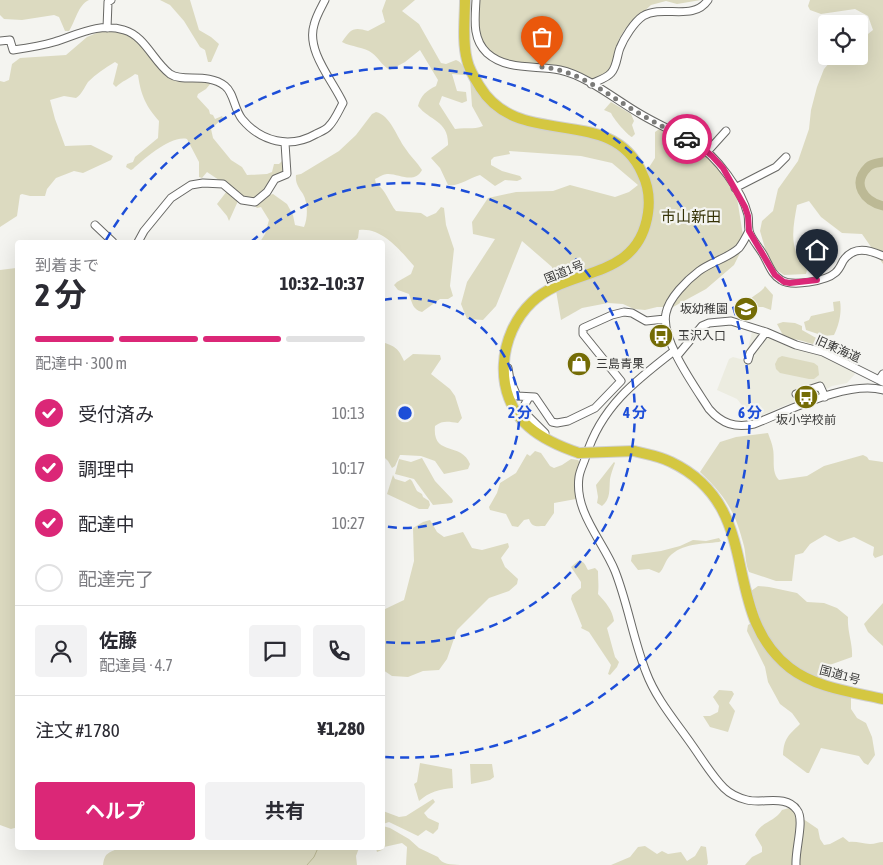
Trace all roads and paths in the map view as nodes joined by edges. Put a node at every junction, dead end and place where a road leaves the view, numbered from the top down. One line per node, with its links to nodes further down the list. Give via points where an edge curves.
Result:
1 (111, 0): 6 (street, via 108,2)
2 (325, 0): 10 (street, via 314,25 313,39 320,62 343,104 328,127 304,140)
3 (465, 0): 23 (highway, 国道1号, via 467,61 489,100 520,120 586,131 617,142 639,166 649,195 645,227 630,251 602,271 566,282 532,302 510,334)
4 (476, 0): 8 (street, via 475,33 483,48 493,57 516,66 565,71)
5 (708, 0): 8 (street, via 695,10 642,17 620,47 610,75)
6 (107, 28): 7 (street, via 82,31 51,43 13,50 10,40); 10 (street, via 124,30 136,36 176,77 203,78 222,84 250,128)
7 (0, 40)
8 (591, 84): 11 (street)
9 (726, 130): 11 (street)
10 (285, 143): 17 (street, via 287,174 275,179 255,202 242,200 223,184 191,185 170,198)
11 (707, 152): 13 (street, via 723,168)
12 (786, 157): 13 (street, via 776,167)
13 (734, 188): 15 (street, via 748,216)
14 (95, 225): 16 (street)
15 (749, 231): 18 (street, via 771,270 784,282 798,283 830,277 855,251 866,250); 19 (street, via 733,252 700,270 681,286 666,311)
16 (111, 240)
17 (139, 240)
18 (883, 256)
19 (665, 319): 21 (street, via 667,335); 27 (street, via 646,320 624,312 583,328 584,334 621,381 595,408 557,423 552,422 534,397)
20 (766, 332): 21 (street, 旧東海道, via 731,322 709,323); 22 (street); 24 (street, 旧東海道, via 823,352)
21 (676, 353): 28 (street, via 710,409 734,426 754,424); 31 (street, 旧東海道, via 621,395 599,424 579,477 580,500 615,570 646,673 661,703 730,793 748,800 788,803 798,810 801,826 795,853)
22 (748, 360)
23 (504, 362): 27 (street, via 517,396); 29 (highway, 国道1号, via 506,388 514,409 529,427)
24 (882, 379)
25 (883, 390): 28 (street, via 851,388)
26 (796, 394): 28 (street, via 820,386)
27 (530, 397): 29 (street, via 523,408 528,416)
28 (825, 397)
29 (563, 448): 30 (highway, 国道1号, bridge, via 579,453 634,451 669,461 708,488 728,518 752,613 771,650 806,678)
30 (883, 699)
31 (796, 865)

